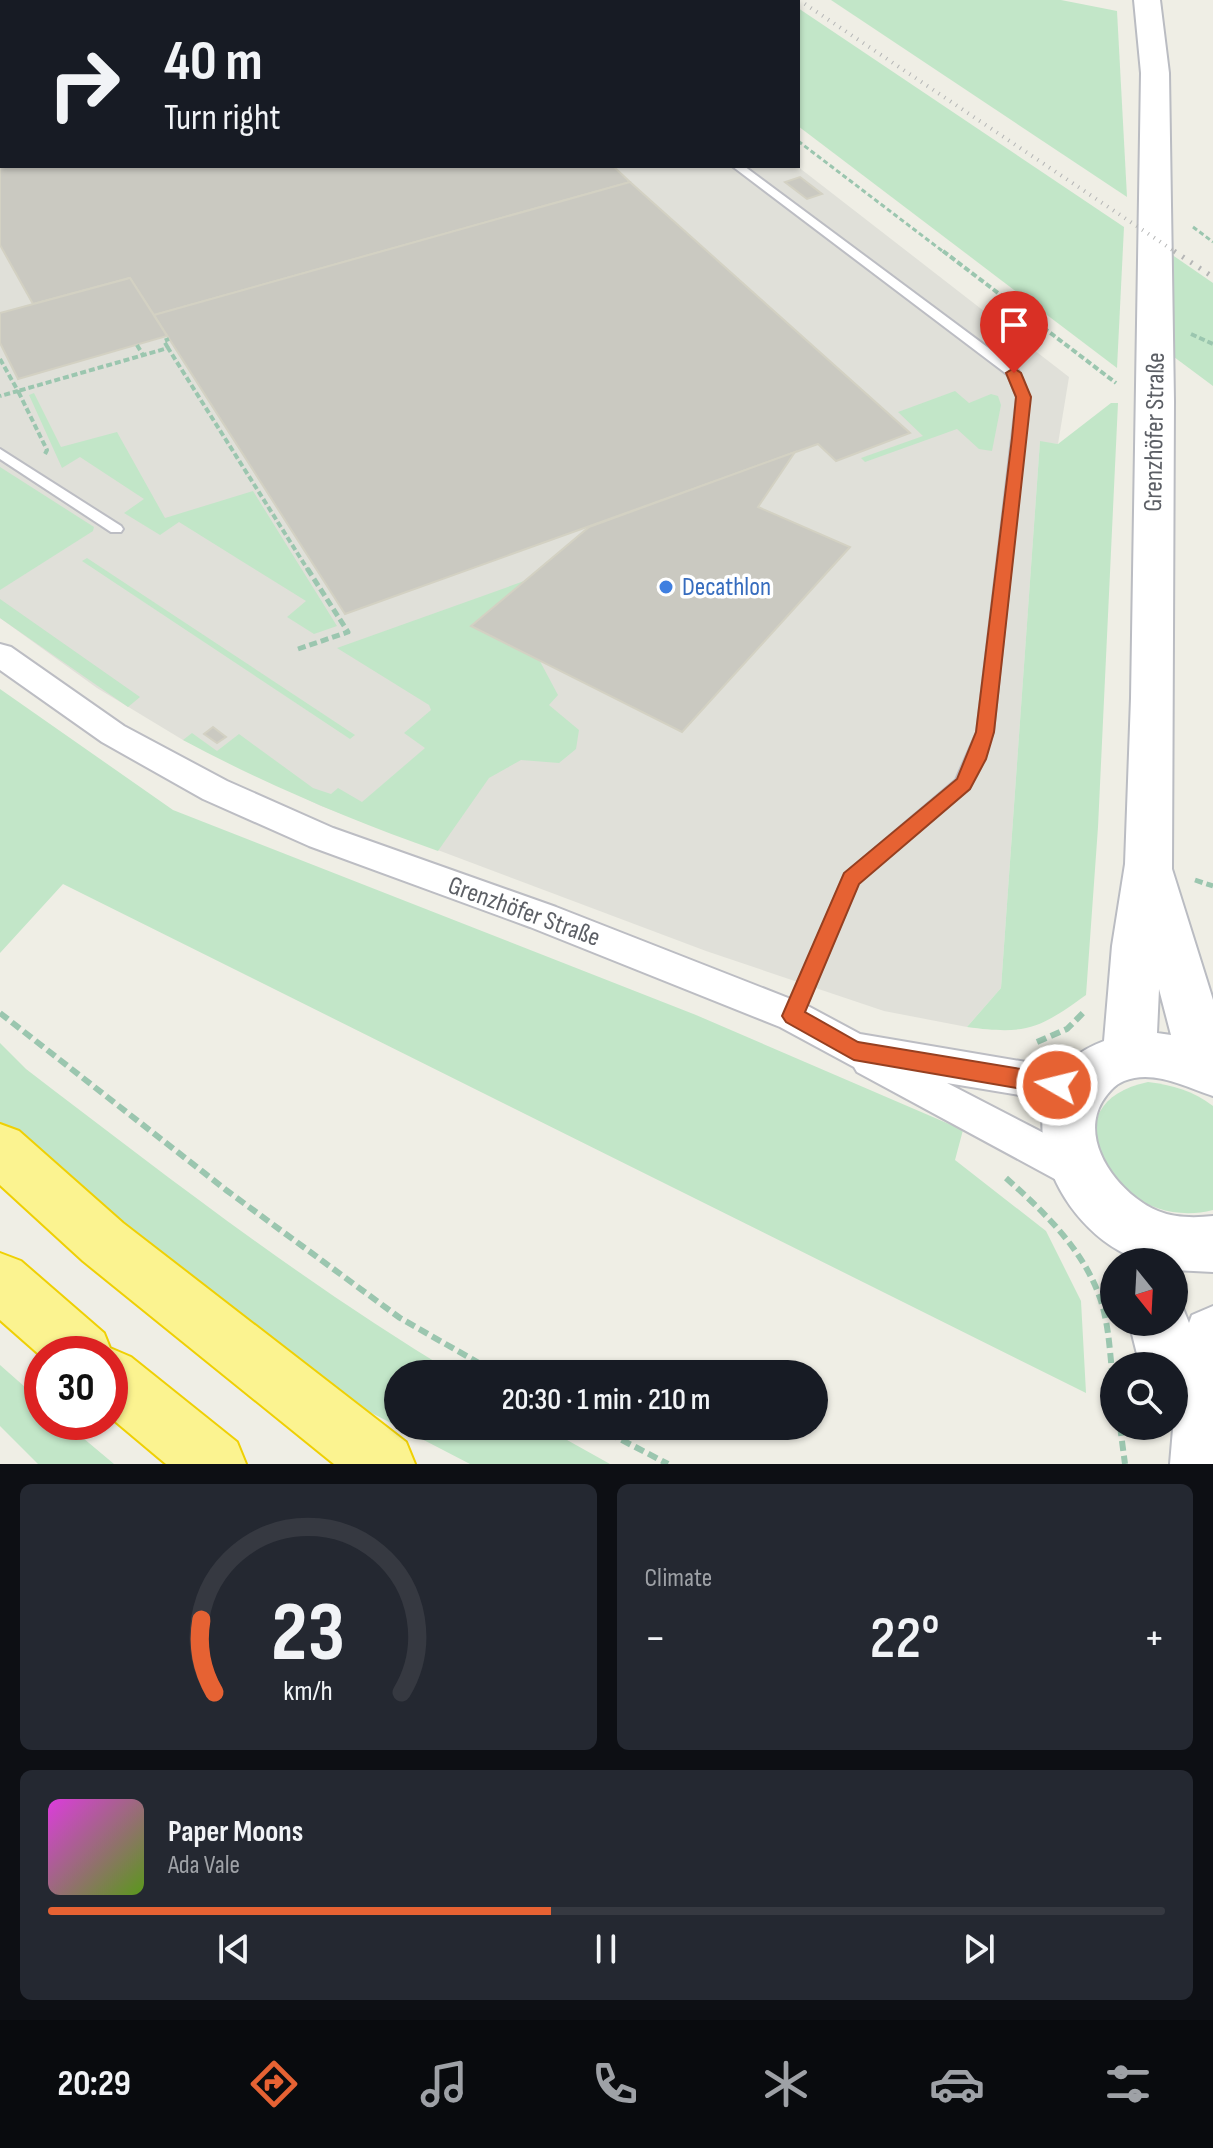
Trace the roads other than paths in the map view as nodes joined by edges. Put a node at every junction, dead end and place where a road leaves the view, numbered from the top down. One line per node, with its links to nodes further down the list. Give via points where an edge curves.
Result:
1 (1147, 0): 6 (street, Grenzhöfer Straße, via 1155,73 1156,401)
2 (740, 168): 7 (lane, via 1014,373 1023,397 1011,534 985,732 976,759 963,784 851,879)
3 (0, 453): 4 (lane)
4 (116, 529)
5 (0, 655): 7 (street, Grenzhöfer Straße, via 113,734 215,790 321,837)
6 (1149, 864): 9 (street, Grenzhöfer Straße); 10 (street, Grenzhöfer Straße)
7 (793, 1016): 8 (street, Grenzhöfer Straße)
8 (854, 1050): 11 (street, Grenzhöfer Straße); 13 (street, via 941,1102)
9 (1129, 1056): 10 (street, Grenzhöfer Straße, via 1181,1059); 11 (street, Grenzhöfer Straße, via 1108,1063)
10 (1210, 1071)
11 (1079, 1088): 13 (street, via 1068,1113 1068,1141)
12 (0, 1149): 23 (highway, via 103,1242)
13 (1078, 1171): 15 (street)
14 (1213, 1244): 15 (street, via 1158,1239)
15 (1138, 1245)
16 (0, 1281): 17 (highway)
17 (63, 1336)
18 (1213, 1336): 21 (street)
19 (128, 1393): 22 (highway)
20 (1188, 1418): 21 (street)
21 (1201, 1457)
22 (215, 1464)
23 (384, 1464)

